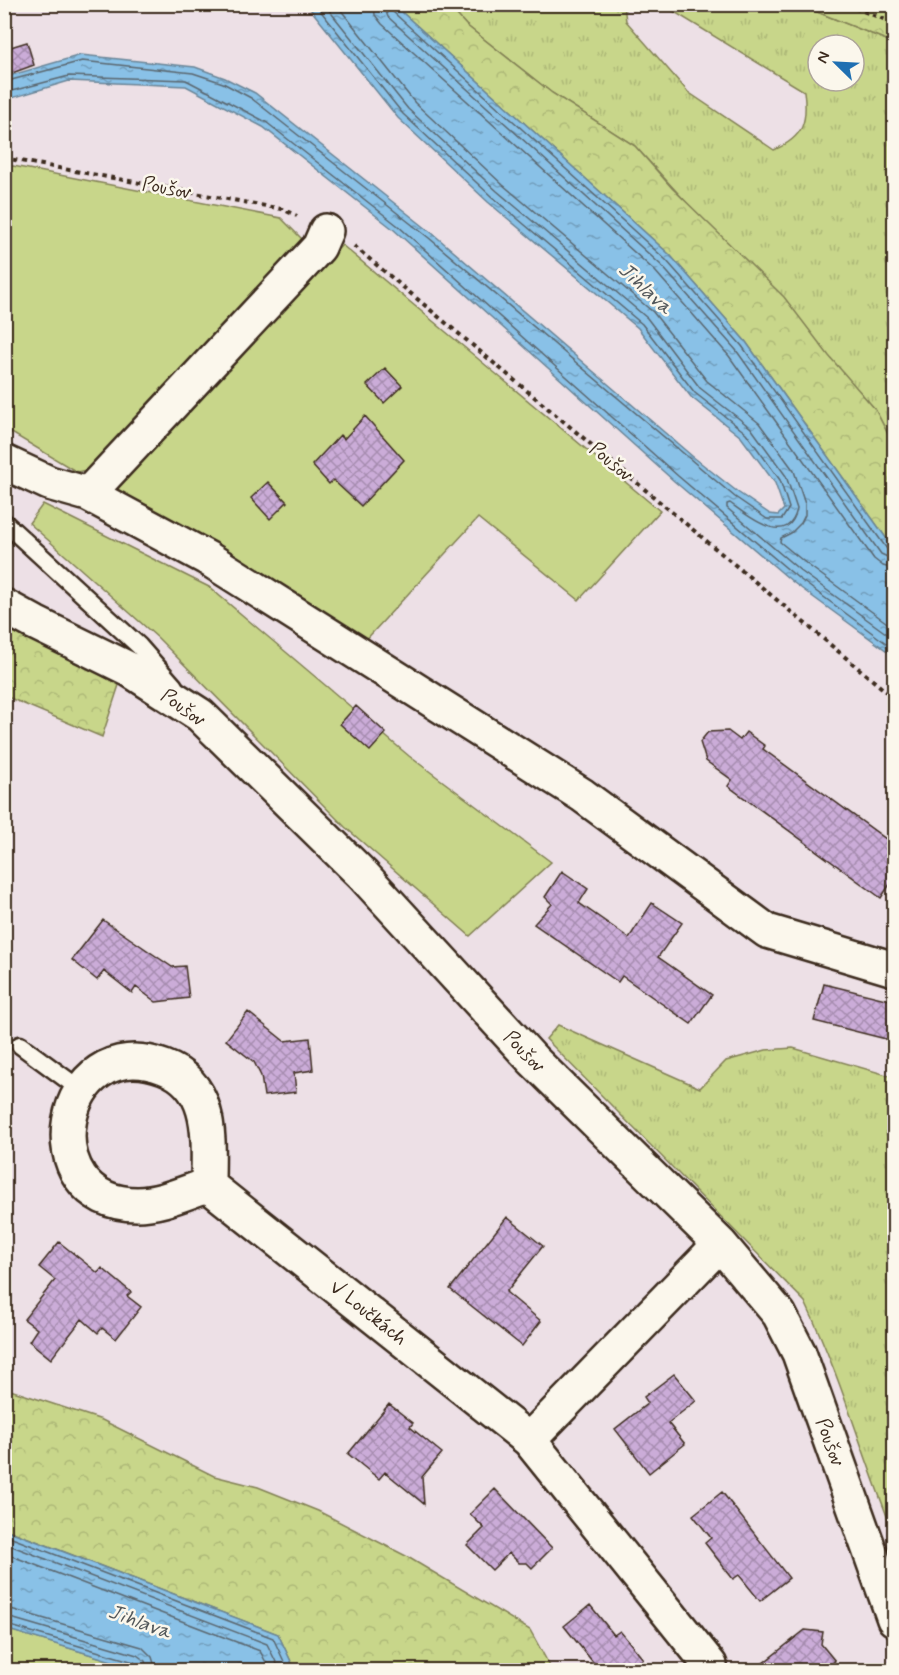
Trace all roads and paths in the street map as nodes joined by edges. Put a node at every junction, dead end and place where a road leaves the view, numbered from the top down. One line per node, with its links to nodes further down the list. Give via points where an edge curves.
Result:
1 (855, 8): 2 (path)
2 (894, 23)
3 (4, 158): 4 (path, Poušov, via 282,209)
4 (326, 231): 6 (street, via 319,247); 9 (path, Poušov, via 347,240)
5 (4, 462): 6 (street, via 49,483)
6 (88, 494): 11 (street, via 207,558 582,795 767,931)
7 (4, 522): 10 (lane, via 139,646)
8 (4, 606): 10 (street, Poušov, via 127,668)
9 (894, 698)
10 (200, 715): 15 (street, Poušov, via 363,875 533,1060)
11 (894, 969)
12 (20, 1045): 13 (lane)
13 (81, 1090): 14 (street, via 106,1068 139,1061 171,1069 185,1079 197,1092 209,1124); 14 (street, via 67,1122 67,1140 70,1157 90,1186 104,1196 138,1204)
14 (208, 1185): 16 (street, V Loučkách)
15 (720, 1244): 16 (street); 17 (street, Poušov, via 779,1314 799,1353)
16 (530, 1440): 18 (street, V Loučkách)
17 (894, 1619)
18 (710, 1665)

